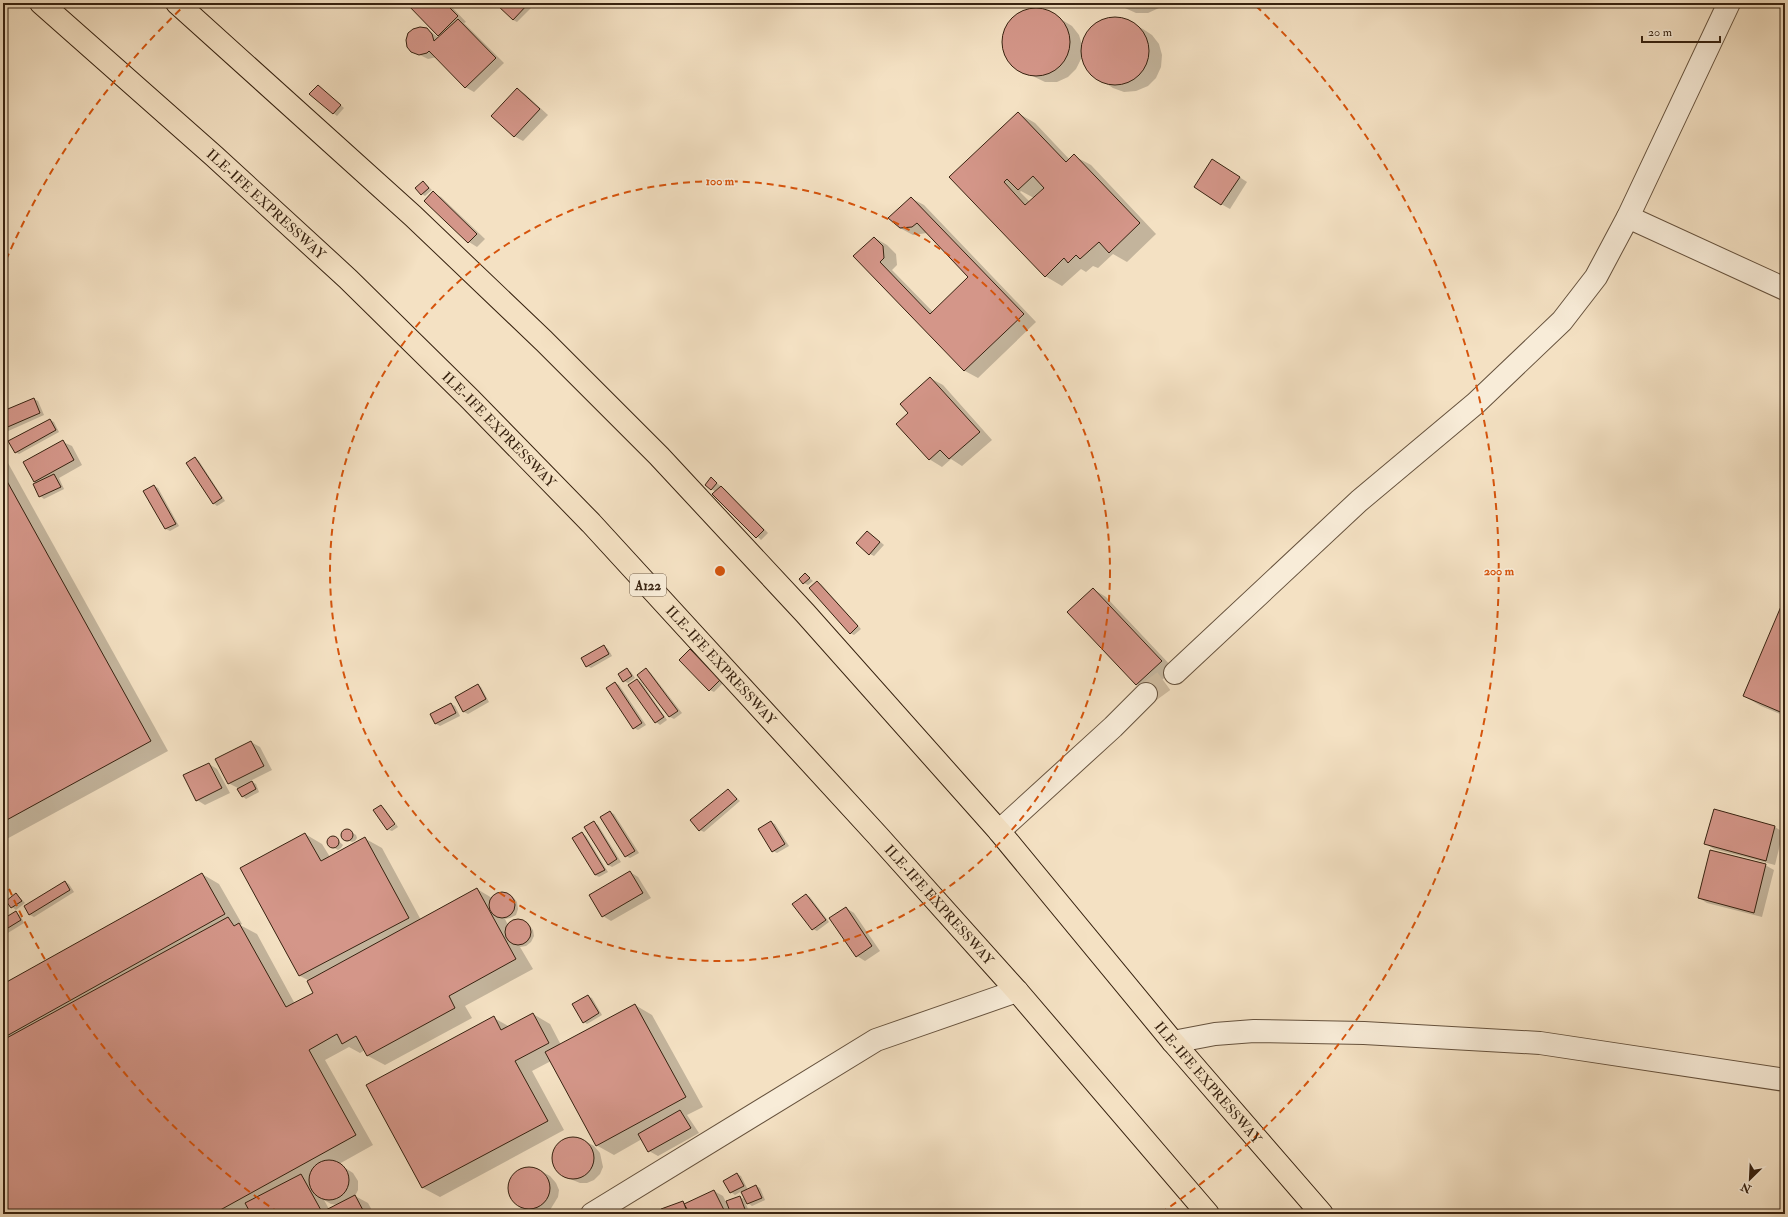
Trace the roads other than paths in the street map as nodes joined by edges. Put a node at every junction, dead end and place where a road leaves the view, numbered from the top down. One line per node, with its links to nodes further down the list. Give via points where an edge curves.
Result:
1 (40, 3): 9 (highway, ILE-IFE EXPRESSWAY / A122, via 214,156 348,279 470,399 608,541)
2 (177, 3): 8 (highway, ILE-IFE EXPRESSWAY, via 413,216 648,445 806,613)
3 (1729, 3): 4 (street)
4 (1628, 217): 5 (street); 6 (street, via 1596,277 1562,321 1476,403 1359,501)
5 (1785, 289)
6 (1175, 674)
7 (1146, 694): 8 (street)
8 (999, 830): 10 (highway, ILE-IFE EXPRESSWAY)
9 (1017, 991): 12 (street, via 876,1040); 13 (highway, ILE-IFE EXPRESSWAY / A122)
10 (1173, 1042): 11 (street, via 1215,1034 1254,1031 1364,1033 1540,1043); 14 (highway, ILE-IFE EXPRESSWAY)
11 (1785, 1080)
12 (592, 1214)
13 (1208, 1214)
14 (1322, 1214)

